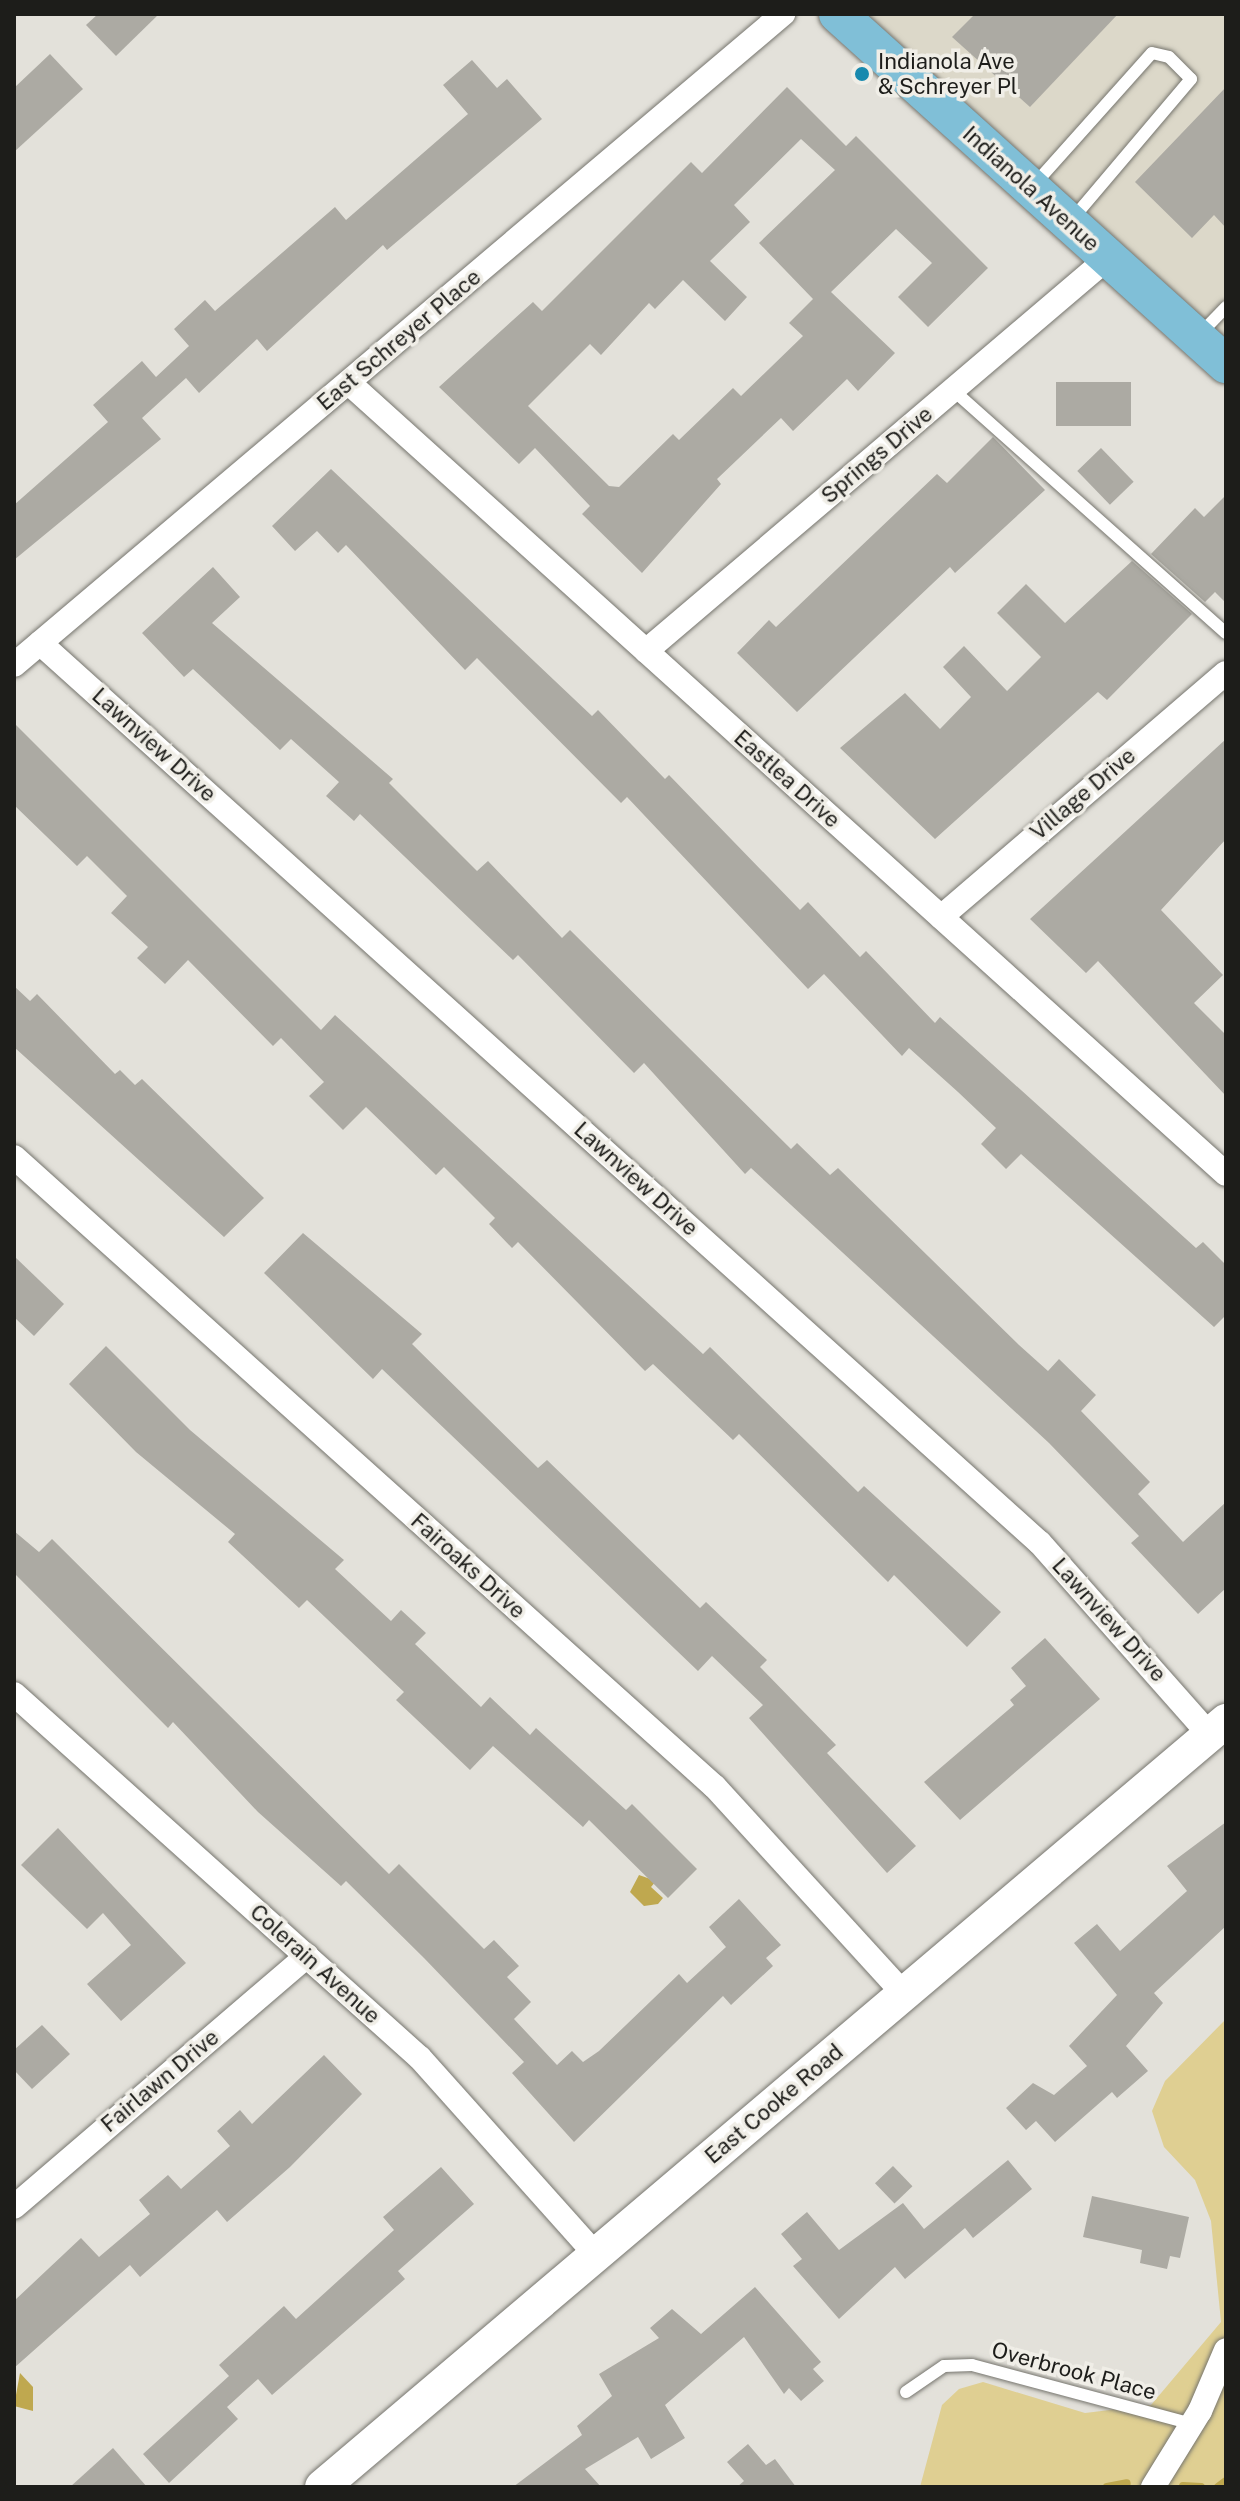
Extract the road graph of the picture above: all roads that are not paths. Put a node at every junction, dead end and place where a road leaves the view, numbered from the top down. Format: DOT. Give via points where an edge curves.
graph roads {
  1 [pos="783,14"];
  2 [pos="838,14"];
  3 [pos="1028,192"];
  4 [pos="1067,226"];
  5 [pos="1108,258"];
  6 [pos="1226,307"];
  7 [pos="1196,337"];
  8 [pos="1226,364"];
  9 [pos="349,383"];
  10 [pos="953,390"];
  11 [pos="1226,633"];
  12 [pos="40,643"];
  13 [pos="646,651"];
  14 [pos="14,665"];
  15 [pos="1226,673"];
  16 [pos="941,917"];
  17 [pos="14,1157"];
  18 [pos="1226,1174"];
  19 [pos="14,1694"];
  20 [pos="1218,1728"];
  21 [pos="307,1956"];
  22 [pos="904,1994"];
  23 [pos="14,2207"];
  24 [pos="596,2255"];
  25 [pos="1226,2350"];
  26 [pos="906,2392"];
  27 [pos="1192,2424"];
  28 [pos="322,2487"];
  29 [pos="1153,2487"];
  1 -- 9 [label="street, East Schreyer Place"];
  2 -- 3 [label="main road, Indianola Avenue"];
  3 -- 4 [label="main road, Indianola Avenue"];
  3 -- 4 [label="lane" via="1152,53 1169,57 1191,79"];
  4 -- 5 [label="main road, Indianola Avenue"];
  5 -- 7 [label="main road, Indianola Avenue"];
  5 -- 10 [label="street, Springs Drive"];
  6 -- 7 [label="lane"];
  7 -- 8 [label="main road, Indianola Avenue"];
  9 -- 12 [label="street, East Schreyer Place"];
  9 -- 13 [label="street, Eastlea Drive"];
  10 -- 11 [label="lane"];
  10 -- 13 [label="street, Springs Drive"];
  12 -- 14 [label="street, East Schreyer Place"];
  12 -- 20 [label="street, Lawnview Drive" via="1040,1543"];
  13 -- 16 [label="street, Eastlea Drive"];
  15 -- 16 [label="street, Village Drive"];
  16 -- 18 [label="street, Eastlea Drive"];
  17 -- 22 [label="street, Fairoaks Drive" via="715,1787"];
  19 -- 21 [label="street, Colerain Avenue"];
  20 -- 22 [label="main road, East Cooke Road"];
  21 -- 23 [label="street, Fairlawn Drive"];
  21 -- 24 [label="street, Colerain Avenue" via="420,2058"];
  22 -- 24 [label="main road, East Cooke Road"];
  24 -- 28 [label="main road, East Cooke Road"];
  25 -- 27 [label="street"];
  26 -- 27 [label="lane, Overbrook Place" via="944,2366 972,2365"];
  27 -- 29 [label="street"];
}
